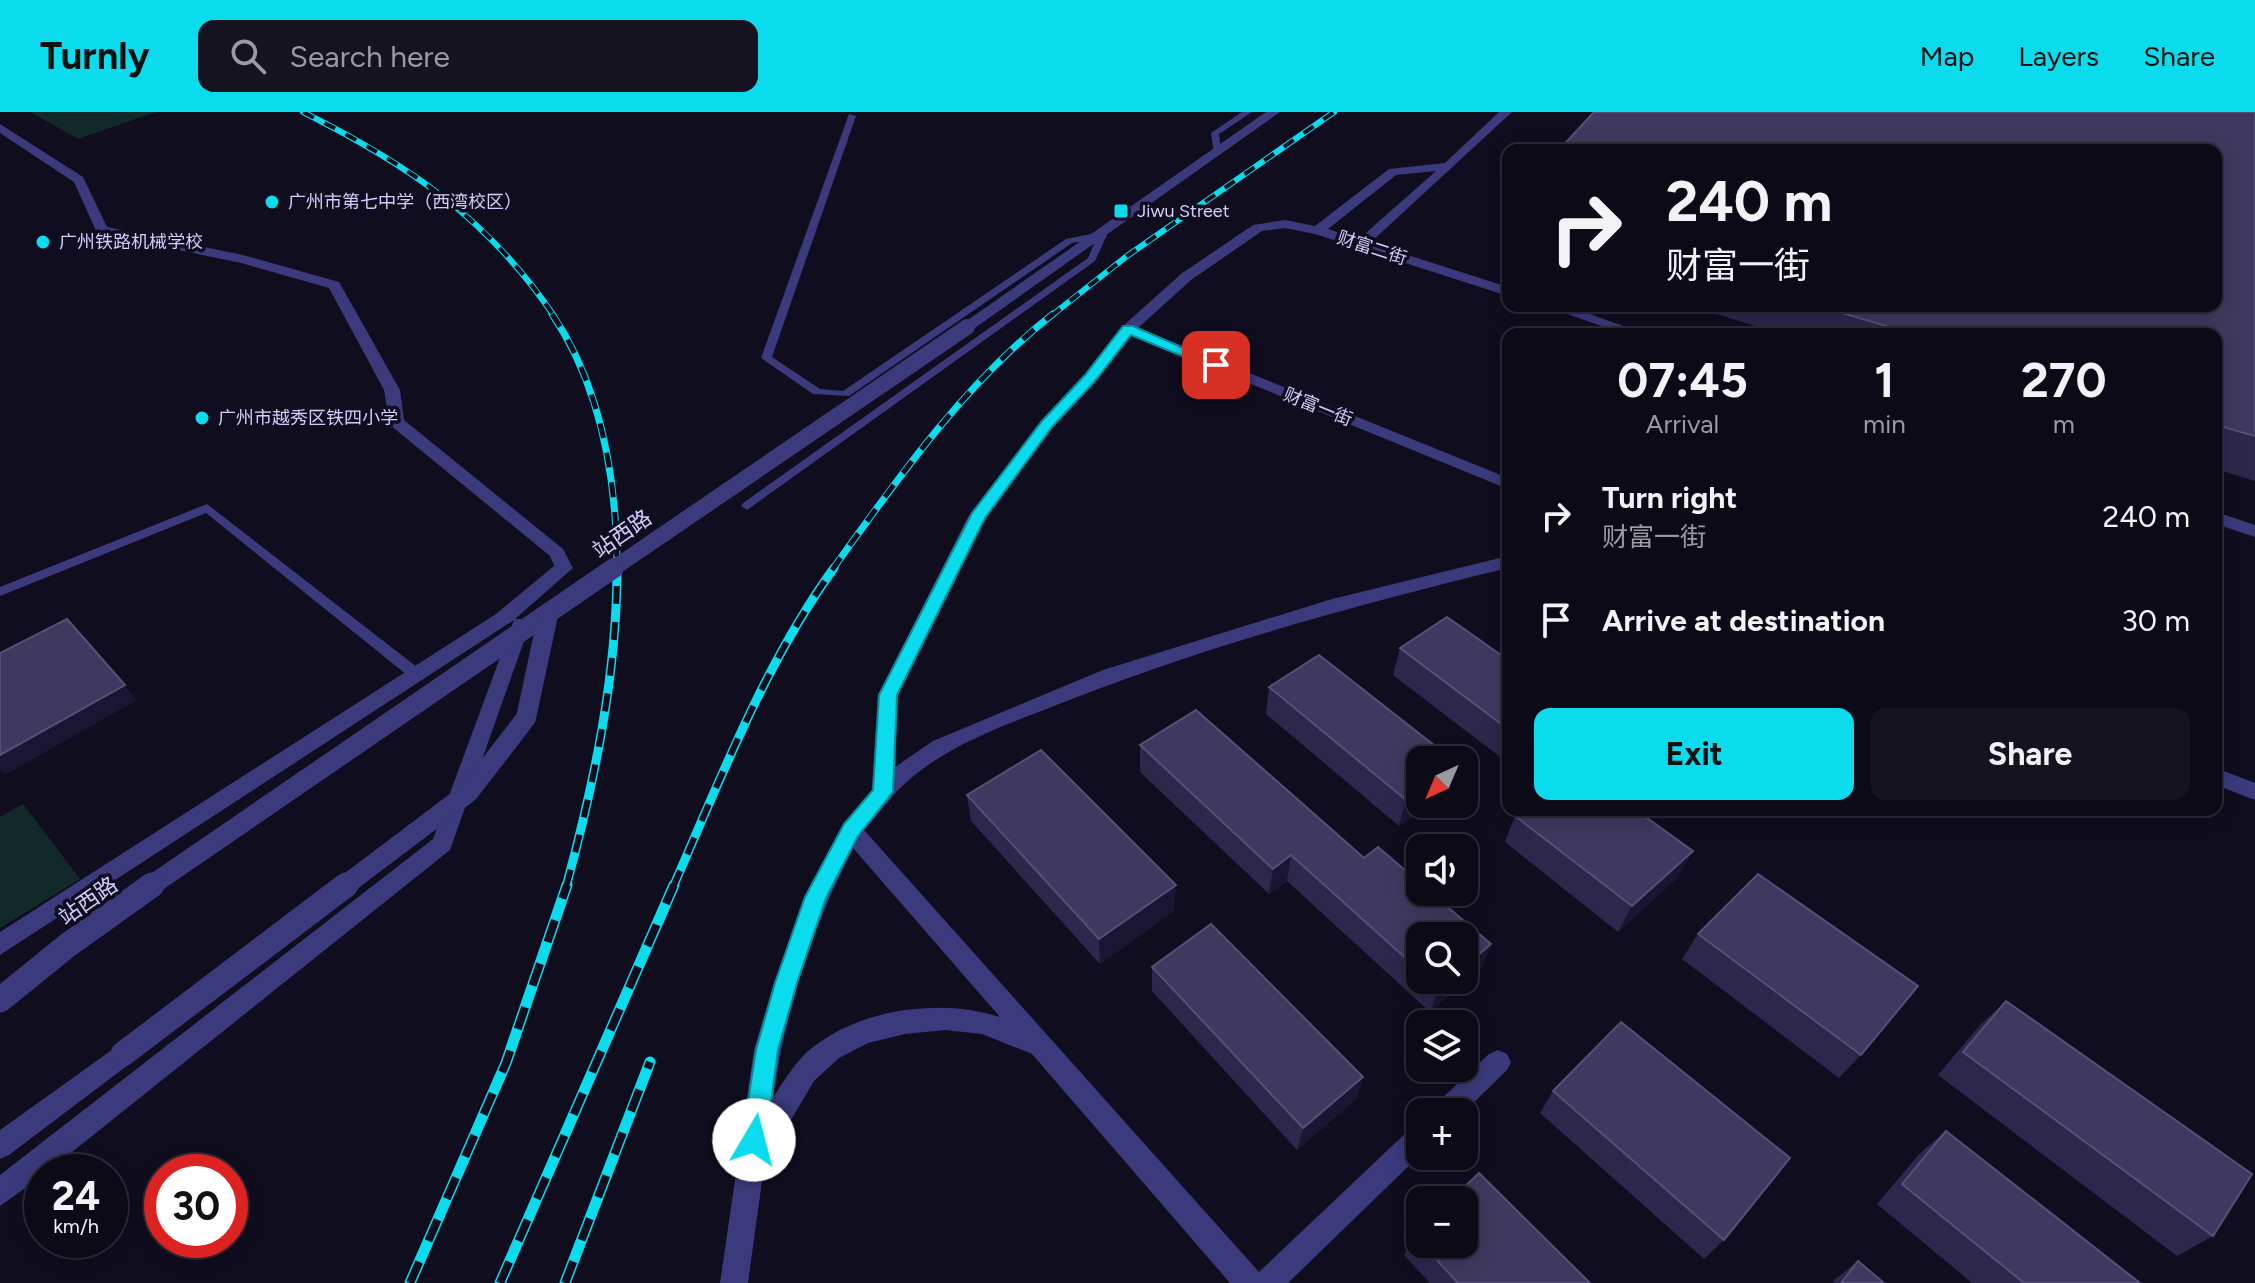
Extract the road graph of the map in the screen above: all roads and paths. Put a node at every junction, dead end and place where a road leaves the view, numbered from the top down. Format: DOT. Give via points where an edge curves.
graph roads {
  1 [pos="1248,112"];
  2 [pos="1274,112"];
  3 [pos="1506,112"];
  4 [pos="852,116"];
  5 [pos="0,128"];
  6 [pos="1217,152"];
  7 [pos="1449,166"];
  8 [pos="1318,230"];
  9 [pos="1102,235"];
  10 [pos="1361,244"];
  11 [pos="1502,290"];
  12 [pos="1571,312"];
  13 [pos="1620,328"];
  14 [pos="1128,329"];
  15 [pos="1502,482"];
  16 [pos="747,506"];
  17 [pos="2222,520"];
  18 [pos="2255,531"];
  19 [pos="1502,564"];
  20 [pos="0,592"];
  21 [pos="533,592"];
  22 [pos="548,615"];
  23 [pos="417,675"];
  24 [pos="2222,778"];
  25 [pos="883,792"];
  26 [pos="2255,792"];
  27 [pos="851,830"];
  28 [pos="0,945"];
  29 [pos="0,1000"];
  30 [pos="1044,1048"];
  31 [pos="1498,1062"];
  32 [pos="1461,1098"];
  33 [pos="0,1146"];
  34 [pos="1406,1150"];
  35 [pos="749,1171"];
  36 [pos="0,1192"];
  37 [pos="734,1283"];
  38 [pos="1249,1283"];
  39 [pos="1268,1283"];
  1 -- 6 [label="lane" via="1215,133"];
  2 -- 6 [label="street, 站西路"];
  3 -- 7 [label="street"];
  4 -- 9 [label="lane" via="766,358 817,392 845,394 1069,241"];
  5 -- 21 [label="street" via="79,180 102,230 243,259 334,285 392,390 396,422 557,553 564,568"];
  6 -- 9 [label="street, 站西路"];
  7 -- 8 [label="street, 财富二街" via="1393,172"];
  7 -- 10 [label="street"];
  8 -- 10 [label="street, 财富二街"];
  8 -- 14 [label="street" via="1285,224 1258,228 1186,277"];
  9 -- 16 [label="lane" via="1092,259"];
  9 -- 22 [label="street, 站西路, bridge"];
  10 -- 11 [label="street, 财富二街"];
  12 -- 13 [label="street"];
  14 -- 15 [label="street, 财富一街"];
  14 -- 25 [label="street" via="977,517 888,695"];
  17 -- 18 [label="street"];
  19 -- 25 [label="street" via="1273,622 1110,675 940,747"];
  20 -- 23 [label="lane" via="207,508"];
  21 -- 23 [label="street" via="503,619"];
  21 -- 36 [label="street" via="442,844"];
  22 -- 29 [label="street, 站西路, bridge" via="221,836"];
  22 -- 33 [label="street, bridge" via="526,718 469,792"];
  23 -- 28 [label="street"];
  24 -- 26 [label="street"];
  25 -- 27 [label="street"];
  27 -- 30 [label="street"];
  27 -- 35 [label="street" via="816,897 786,983 767,1050"];
  30 -- 35 [label="street" via="1006,1030 965,1020 882,1026 842,1042 815,1062 791,1091"];
  30 -- 38 [label="street"];
  31 -- 32 [label="street"];
  34 -- 39 [label="street"];
  35 -- 37 [label="street"];
}
